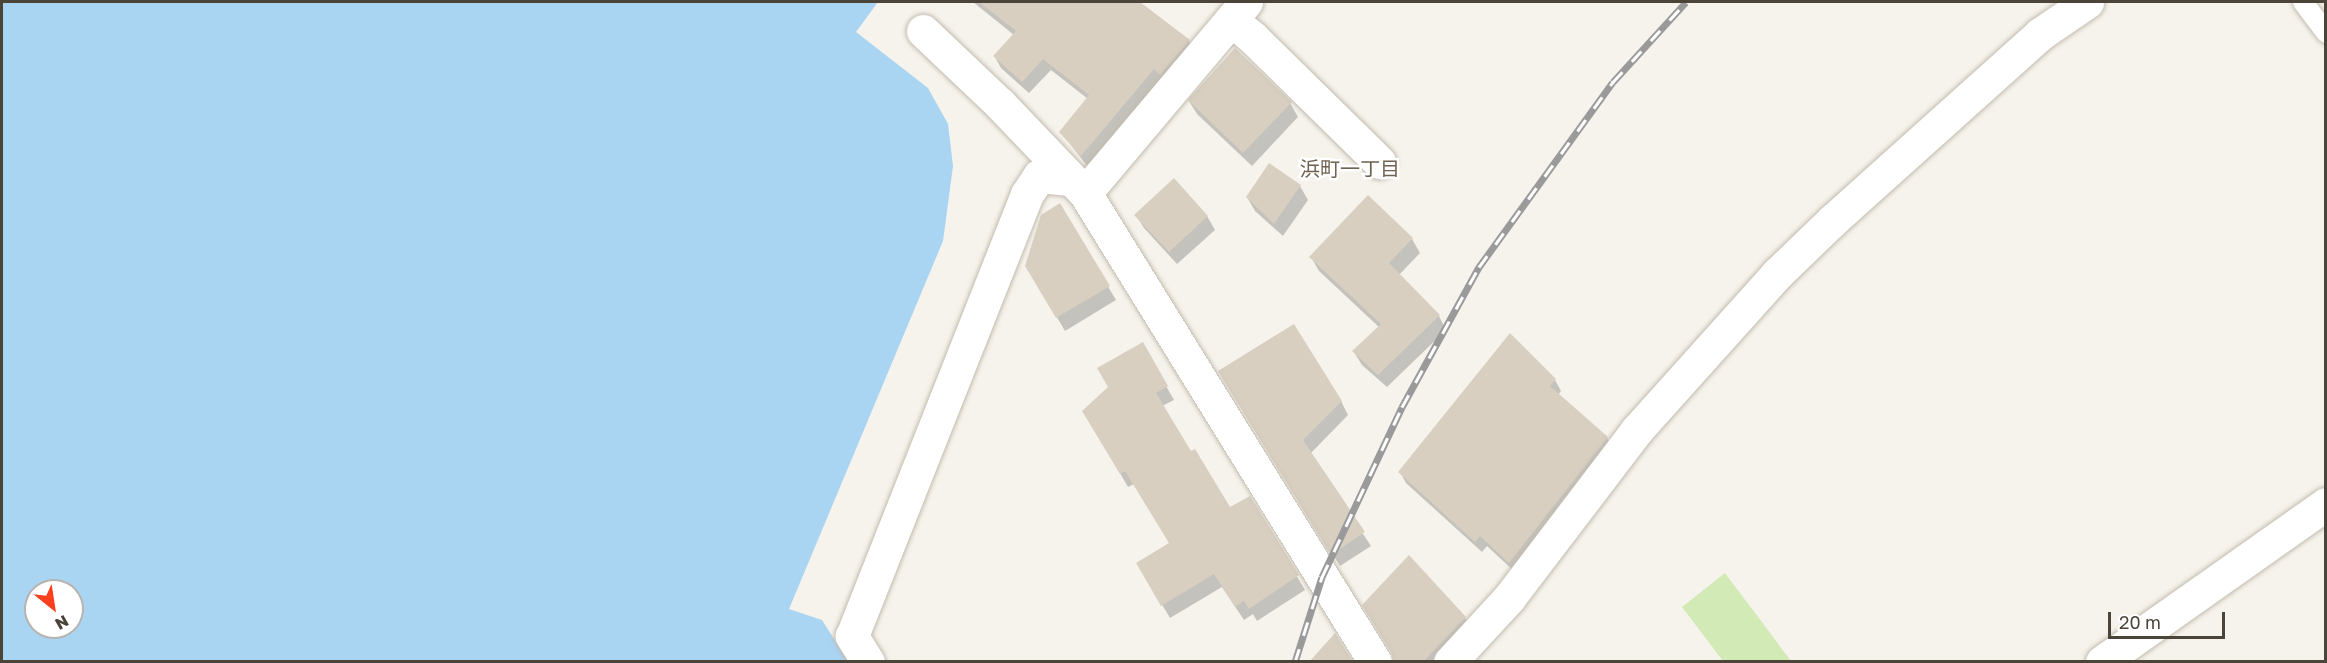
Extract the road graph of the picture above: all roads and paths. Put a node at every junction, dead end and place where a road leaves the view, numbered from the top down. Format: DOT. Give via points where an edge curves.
graph roads {
  1 [pos="2087,2"];
  2 [pos="2303,2"];
  3 [pos="1238,11"];
  4 [pos="923,31"];
  5 [pos="2325,33"];
  6 [pos="1379,162"];
  7 [pos="1078,186"];
  8 [pos="2325,504"];
  9 [pos="868,662"];
  10 [pos="1375,662"];
  11 [pos="1450,662"];
  12 [pos="2102,662"];
  1 -- 11 [label="street" via="2040,34 1777,274 1636,431 1509,598"];
  2 -- 5 [label="lane"];
  3 -- 6 [label="street" via="1252,38"];
  3 -- 7 [label="street"];
  4 -- 7 [label="street"];
  7 -- 9 [label="street" via="1039,176 1026,194 852,636"];
  7 -- 10 [label="street"];
  8 -- 12 [label="street"];
}
